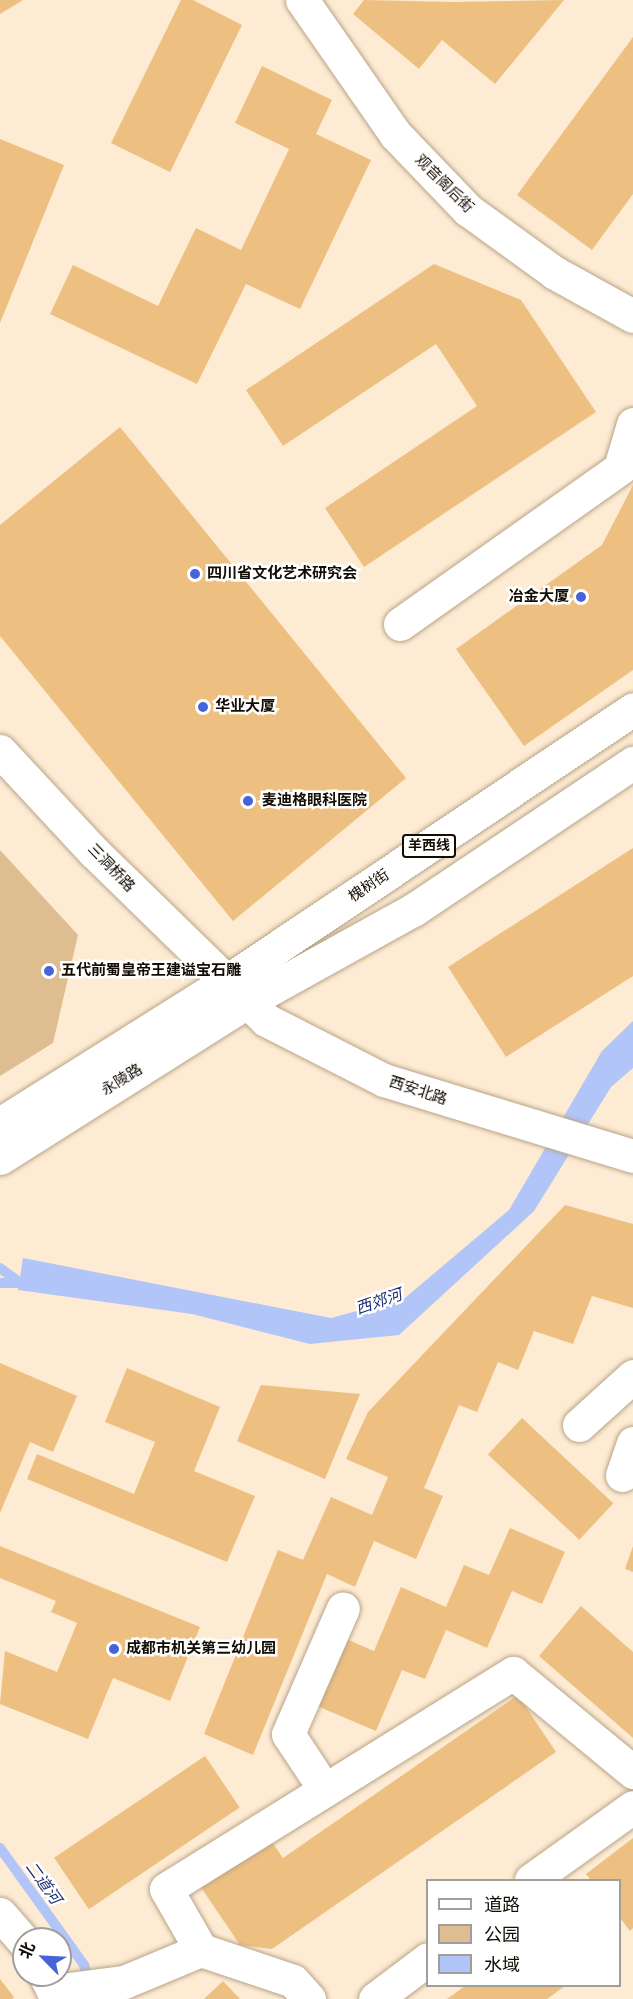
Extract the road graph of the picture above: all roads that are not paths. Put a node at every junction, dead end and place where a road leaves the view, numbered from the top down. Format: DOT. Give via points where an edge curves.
graph roads {
  1 [pos="302,0"];
  2 [pos="633,316"];
  3 [pos="633,424"];
  4 [pos="400,624"];
  5 [pos="633,709"];
  6 [pos="0,751"];
  7 [pos="633,763"];
  8 [pos="235,993"];
  9 [pos="0,1124"];
  10 [pos="633,1156"];
  11 [pos="0,1158"];
  12 [pos="633,1376"];
  13 [pos="579,1425"];
  14 [pos="633,1443"];
  15 [pos="622,1475"];
  16 [pos="343,1608"];
  17 [pos="633,1772"];
  18 [pos="325,1790"];
  19 [pos="633,1807"];
  20 [pos="534,1879"];
  21 [pos="0,1914"];
  22 [pos="12,1928"];
  23 [pos="201,1950"];
  24 [pos="426,1961"];
  25 [pos="72,1984"];
  26 [pos="125,1990"];
  27 [pos="309,1999"];
  28 [pos="375,1999"];
  1 -- 2 [label="main road, 观音阁后街" via="395,134 468,210 555,273"];
  3 -- 4 [label="main road" via="620,468"];
  5 -- 8 [label="main road, 槐树街 / 羊西线"];
  6 -- 8 [label="main road, 三洞桥路"];
  7 -- 8 [label="main road, 羊西线" via="413,910"];
  8 -- 9 [label="main road, 永陵路"];
  8 -- 10 [label="main road, 西安北路" via="325,1054 384,1080"];
  8 -- 11 [label="main road, 永陵路"];
  12 -- 13 [label="main road"];
  14 -- 15 [label="main road"];
  16 -- 18 [label="main road" via="288,1734"];
  17 -- 18 [label="main road" via="513,1673"];
  18 -- 23 [label="main road" via="166,1889"];
  19 -- 20 [label="main road"];
  21 -- 22 [label="main road"];
  23 -- 26 [label="main road"];
  23 -- 27 [label="main road" via="293,1981"];
  24 -- 28 [label="main road"];
  25 -- 26 [label="main road"];
}
